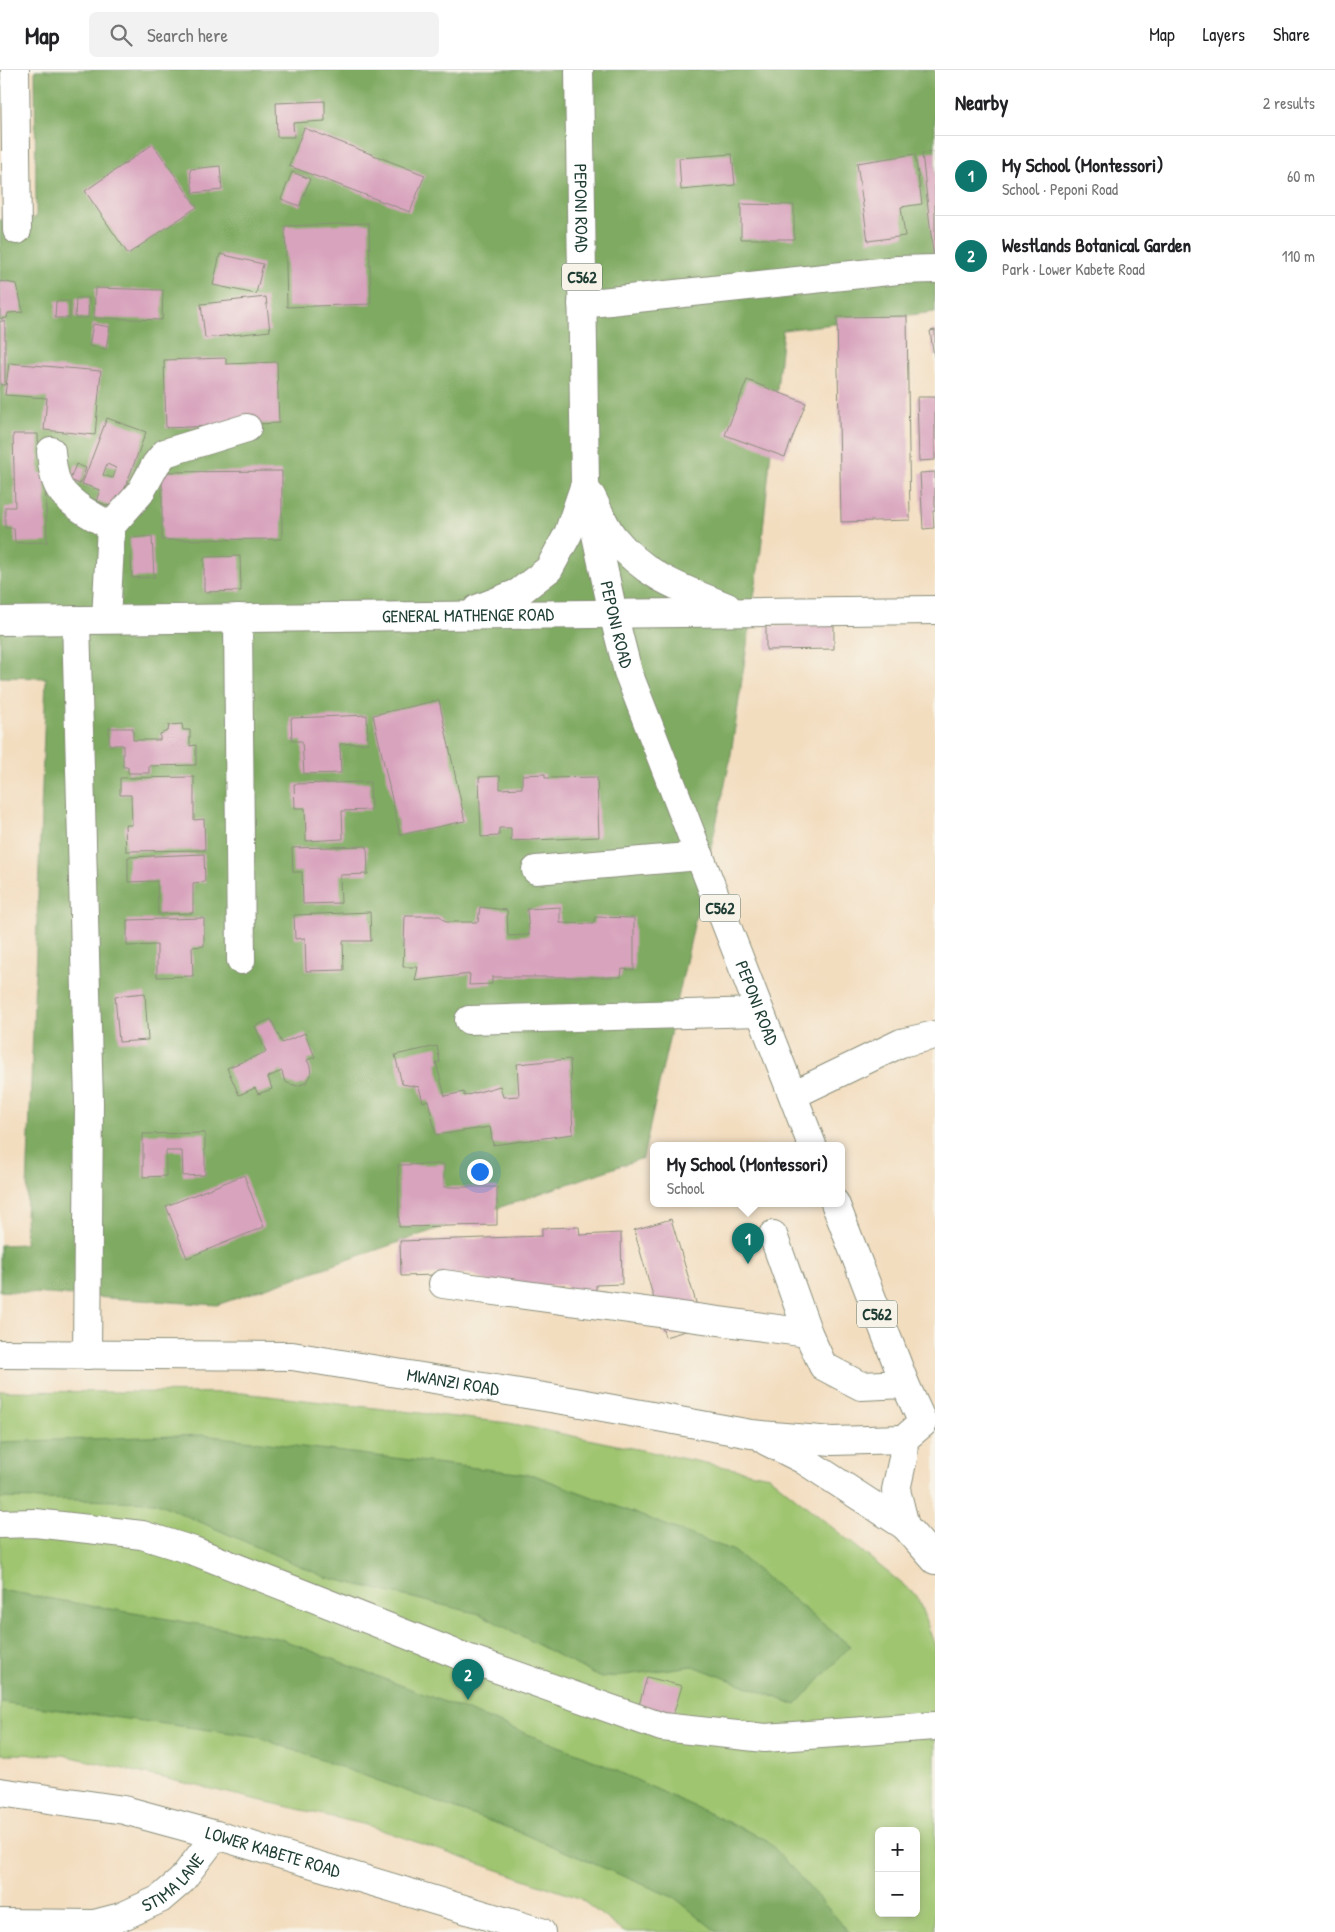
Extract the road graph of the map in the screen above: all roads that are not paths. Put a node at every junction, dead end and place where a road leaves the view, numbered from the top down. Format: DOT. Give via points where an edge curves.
graph roads {
  1 [pos="578,70"];
  2 [pos="10,87"];
  3 [pos="17,230"];
  4 [pos="935,269"];
  5 [pos="582,304"];
  6 [pos="246,428"];
  7 [pos="51,451"];
  8 [pos="585,484"];
  9 [pos="111,526"];
  10 [pos="935,610"];
  11 [pos="736,612"];
  12 [pos="604,613"];
  13 [pos="457,615"];
  14 [pos="238,618"];
  15 [pos="106,619"];
  16 [pos="0,620"];
  17 [pos="76,620"];
  18 [pos="700,856"];
  19 [pos="536,870"];
  20 [pos="241,960"];
  21 [pos="760,1012"];
  22 [pos="469,1020"];
  23 [pos="935,1035"];
  24 [pos="793,1094"];
  25 [pos="811,1142"];
  26 [pos="836,1207"];
  27 [pos="773,1235"];
  28 [pos="443,1284"];
  29 [pos="808,1333"];
  30 [pos="0,1354"];
  31 [pos="87,1355"];
  32 [pos="905,1384"];
  33 [pos="921,1431"];
  34 [pos="751,1434"];
  35 [pos="0,1524"];
  36 [pos="905,1526"];
  37 [pos="932,1561"];
  38 [pos="935,1726"];
  39 [pos="0,1792"];
  40 [pos="216,1835"];
  41 [pos="0,1923"];
  42 [pos="541,1932"];
  1 -- 5 [label="street, PEPONI ROAD / C562"];
  2 -- 3 [label="street"];
  4 -- 5 [label="street" via="898,270"];
  5 -- 8 [label="street, PEPONI ROAD / C562"];
  6 -- 9 [label="street" via="165,453 140,493"];
  7 -- 9 [label="street" via="52,469 60,489 86,513"];
  8 -- 11 [label="street" via="612,536 637,561 666,582"];
  8 -- 12 [label="street, PEPONI ROAD / C562"];
  8 -- 13 [label="street" via="568,534 549,569 518,593"];
  9 -- 15 [label="street"];
  10 -- 11 [label="street, GENERAL MATHENGE ROAD"];
  11 -- 12 [label="street, GENERAL MATHENGE ROAD"];
  12 -- 13 [label="street, GENERAL MATHENGE ROAD"];
  12 -- 18 [label="street, PEPONI ROAD / C562"];
  13 -- 14 [label="street, GENERAL MATHENGE ROAD"];
  14 -- 15 [label="street, GENERAL MATHENGE ROAD"];
  14 -- 20 [label="street"];
  15 -- 17 [label="street, GENERAL MATHENGE ROAD"];
  16 -- 17 [label="street, GENERAL MATHENGE ROAD"];
  17 -- 31 [label="street" via="88,1102"];
  18 -- 19 [label="street"];
  18 -- 21 [label="street, PEPONI ROAD / C562"];
  21 -- 22 [label="street"];
  21 -- 24 [label="street, PEPONI ROAD / C562"];
  23 -- 24 [label="street" via="901,1043"];
  24 -- 25 [label="street, PEPONI ROAD / C562"];
  26 -- 32 [label="street, C562"];
  27 -- 29 [label="street"];
  28 -- 29 [label="street"];
  29 -- 32 [label="street" via="823,1366 861,1386"];
  30 -- 31 [label="street, MWANZI ROAD"];
  31 -- 34 [label="street, MWANZI ROAD" via="292,1356"];
  32 -- 33 [label="street, C562"];
  33 -- 34 [label="street, MWANZI ROAD" via="832,1441"];
  33 -- 36 [label="street" via="903,1458 896,1490"];
  34 -- 36 [label="street" via="802,1459"];
  35 -- 38 [label="street" via="35,1523 142,1535 194,1551 464,1657 662,1727 765,1738"];
  36 -- 37 [label="street"];
  39 -- 40 [label="street, LOWER KABETE ROAD" via="124,1810"];
  40 -- 41 [label="street, STIMA LANE" via="181,1881 160,1899 121,1917 94,1924"];
  40 -- 42 [label="street, LOWER KABETE ROAD"];
}
